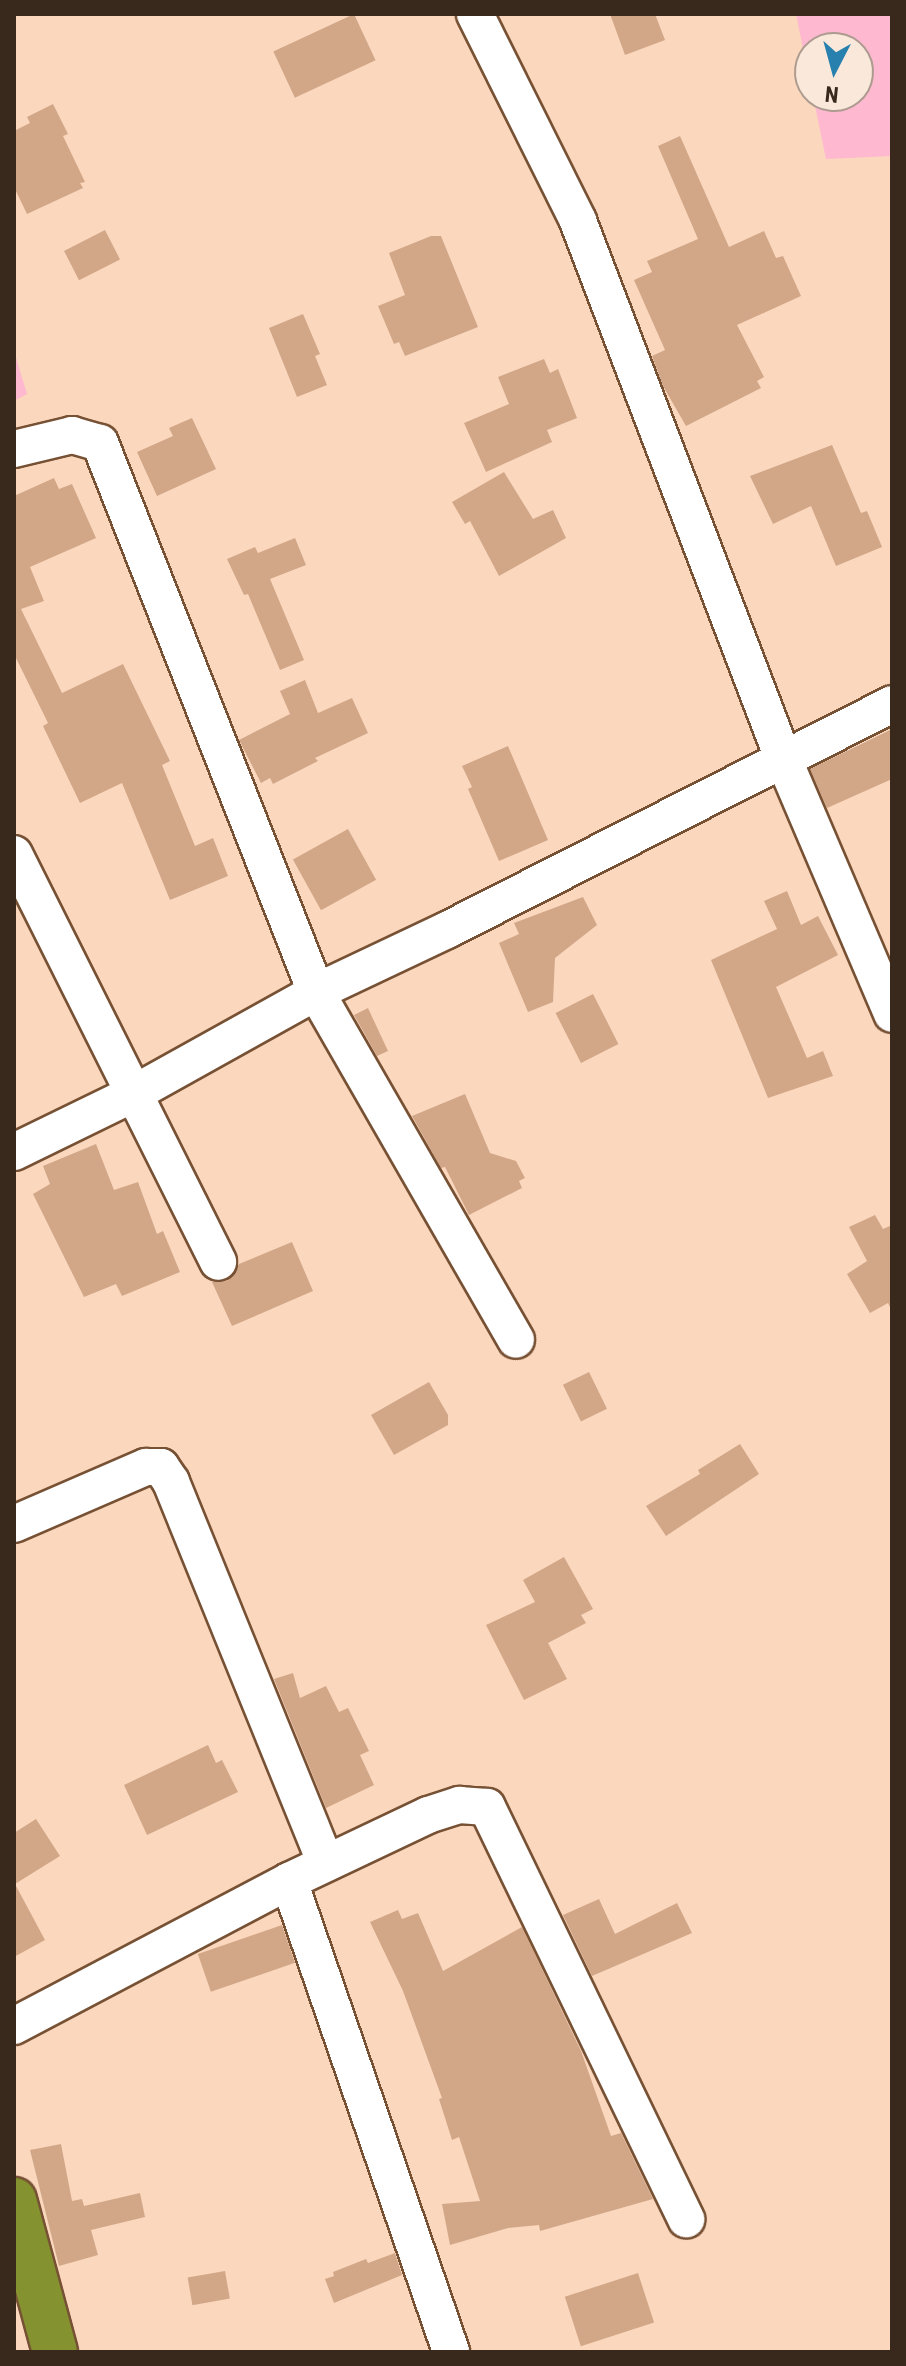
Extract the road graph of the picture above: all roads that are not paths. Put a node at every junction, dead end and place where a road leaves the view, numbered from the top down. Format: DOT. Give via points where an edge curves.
graph roads {
  1 [pos="475,14"];
  2 [pos="14,449"];
  3 [pos="892,704"];
  4 [pos="783,758"];
  5 [pos="14,854"];
  6 [pos="316,992"];
  7 [pos="892,1014"];
  8 [pos="133,1094"];
  9 [pos="14,1152"];
  10 [pos="218,1262"];
  11 [pos="516,1340"];
  12 [pos="14,1524"];
  13 [pos="326,1863"];
  14 [pos="289,1881"];
  15 [pos="14,2026"];
  16 [pos="14,2200"];
  17 [pos="686,2219"];
  18 [pos="55,2352"];
  19 [pos="451,2352"];
  1 -- 4 [label="street" via="578,221"];
  2 -- 6 [label="street" via="72,435 100,443"];
  3 -- 4 [label="street"];
  4 -- 6 [label="street"];
  4 -- 7 [label="street"];
  5 -- 8 [label="street"];
  6 -- 8 [label="street"];
  6 -- 11 [label="street"];
  8 -- 9 [label="street"];
  8 -- 10 [label="street"];
  12 -- 13 [label="street" via="146,1467 161,1467"];
  13 -- 14 [label="street"];
  13 -- 17 [label="street" via="428,1815 459,1805 487,1807"];
  14 -- 15 [label="street"];
  14 -- 19 [label="street"];
  16 -- 18 [label="highway"];
}
